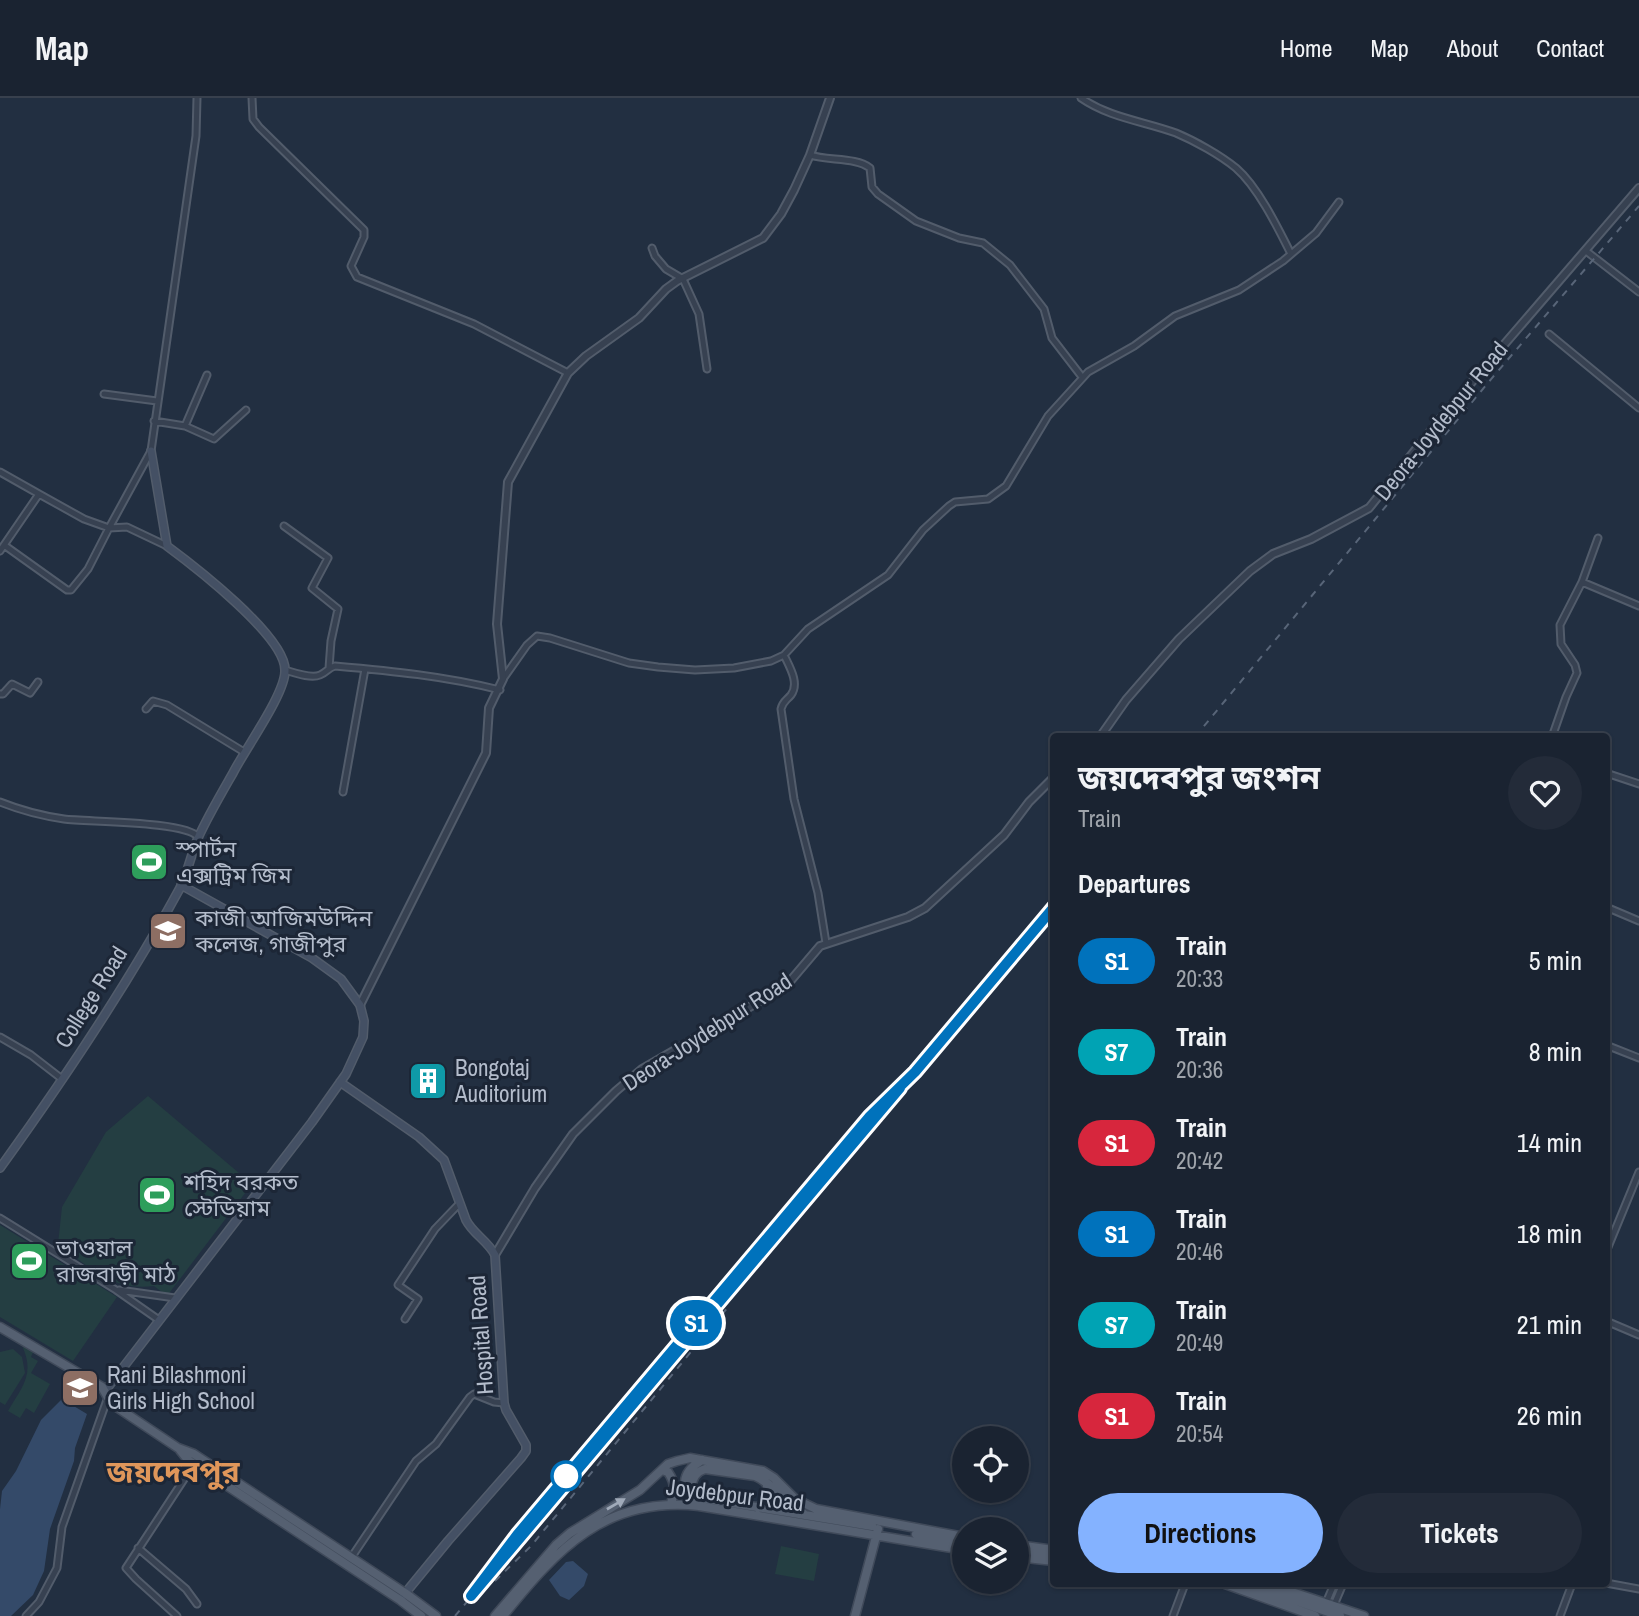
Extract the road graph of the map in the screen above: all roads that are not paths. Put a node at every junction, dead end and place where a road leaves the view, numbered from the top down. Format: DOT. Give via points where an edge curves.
graph roads {
  1 [pos="197,98"];
  2 [pos="252,98"];
  3 [pos="830,98"];
  4 [pos="1081,98"];
  5 [pos="810,155"];
  6 [pos="1639,188"];
  7 [pos="1339,202"];
  8 [pos="652,248"];
  9 [pos="1586,251"];
  10 [pos="1291,254"];
  11 [pos="683,279"];
  12 [pos="1639,292"];
  13 [pos="1549,334"];
  14 [pos="707,369"];
  15 [pos="568,373"];
  16 [pos="207,375"];
  17 [pos="1082,377"];
  18 [pos="104,394"];
  19 [pos="157,401"];
  20 [pos="1639,408"];
  21 [pos="246,410"];
  22 [pos="155,421"];
  23 [pos="186,426"];
  24 [pos="151,451"];
  25 [pos="0,472"];
  26 [pos="40,494"];
  27 [pos="284,526"];
  28 [pos="109,528"];
  29 [pos="1598,538"];
  30 [pos="167,546"];
  31 [pos="2,548"];
  32 [pos="1582,582"];
  33 [pos="1639,606"];
  34 [pos="784,654"];
  35 [pos="330,668"];
  36 [pos="365,669"];
  37 [pos="285,670"];
  38 [pos="503,679"];
  39 [pos="38,682"];
  40 [pos="499,690"];
  41 [pos="0,694"];
  42 [pos="146,709"];
  43 [pos="1103,733"];
  44 [pos="1553,733"];
  45 [pos="244,752"];
  46 [pos="1610,774"];
  47 [pos="1050,781"];
  48 [pos="1639,784"];
  49 [pos="343,792"];
  50 [pos="0,802"];
  51 [pos="198,837"];
  52 [pos="181,885"];
  53 [pos="1610,909"];
  54 [pos="1639,921"];
  55 [pos="826,943"];
  56 [pos="360,1005"];
  57 [pos="0,1037"];
  58 [pos="1610,1047"];
  59 [pos="1639,1058"];
  60 [pos="62,1079"];
  61 [pos="340,1082"];
  62 [pos="0,1168"];
  63 [pos="1639,1172"];
  64 [pos="458,1205"];
  65 [pos="0,1218"];
  66 [pos="1610,1242"];
  67 [pos="495,1255"];
  68 [pos="116,1290"];
  69 [pos="175,1298"];
  70 [pos="405,1319"];
  71 [pos="159,1320"];
  72 [pos="1610,1323"];
  73 [pos="0,1327"];
  74 [pos="1639,1335"];
  75 [pos="106,1394"];
  76 [pos="504,1403"];
  77 [pos="178,1448"];
  78 [pos="702,1460"];
  79 [pos="194,1464"];
  80 [pos="662,1470"];
  81 [pos="767,1484"];
  82 [pos="671,1503"];
  83 [pos="699,1506"];
  84 [pos="758,1508"];
  85 [pos="804,1514"];
  86 [pos="878,1528"];
  87 [pos="952,1536"];
  88 [pos="952,1541"];
  89 [pos="952,1546"];
  90 [pos="1029,1547"];
  91 [pos="138,1548"];
  92 [pos="1050,1549"];
  93 [pos="1029,1552"];
  94 [pos="1050,1555"];
  95 [pos="351,1558"];
  96 [pos="1029,1558"];
  97 [pos="1050,1561"];
  98 [pos="1610,1584"];
  99 [pos="1184,1587"];
  100 [pos="1233,1587"];
  101 [pos="1257,1587"];
  102 [pos="1278,1587"];
  103 [pos="1333,1587"];
  104 [pos="1341,1587"];
  105 [pos="1571,1587"];
  106 [pos="1639,1589"];
  107 [pos="403,1596"];
  108 [pos="197,1604"];
  109 [pos="1330,1604"];
  110 [pos="506,1615"];
  111 [pos="26,1616"];
  112 [pos="177,1616"];
  113 [pos="421,1616"];
  114 [pos="436,1616"];
  115 [pos="495,1616"];
  116 [pos="855,1616"];
  117 [pos="1173,1616"];
  118 [pos="1315,1616"];
  119 [pos="1340,1616"];
  120 [pos="1364,1616"];
  121 [pos="1560,1616"];
  1 -- 19 [label="street" via="196,136"];
  2 -- 15 [label="street" via="253,119 259,127 364,230 351,266 357,277 474,324"];
  3 -- 5 [label="street"];
  4 -- 10 [label="street" via="1123,119 1177,134 1237,169 1269,211"];
  5 -- 11 [label="street" via="781,214 763,238"];
  5 -- 17 [label="street" via="862,161 870,168 872,187 878,194 916,221 983,243 1010,265 1044,309 1052,338"];
  6 -- 9 [label="street, Deora-Joydebpur Road"];
  7 -- 10 [label="street" via="1316,233"];
  8 -- 11 [label="street" via="666,269"];
  9 -- 12 [label="street"];
  9 -- 43 [label="street, Deora-Joydebpur Road" via="1440,419 1370,508 1273,554 1250,571 1179,639"];
  10 -- 17 [label="street" via="1238,290 1175,316"];
  11 -- 14 [label="street" via="699,314"];
  11 -- 15 [label="street"];
  13 -- 20 [label="street"];
  15 -- 38 [label="street" via="508,482 497,624"];
  16 -- 23 [label="street"];
  17 -- 34 [label="street" via="1048,416 1006,486 988,499 949,506 923,530 888,575 808,629"];
  18 -- 19 [label="street"];
  19 -- 22 [label="street"];
  21 -- 23 [label="street" via="214,439"];
  22 -- 23 [label="street"];
  22 -- 24 [label="street"];
  24 -- 28 [label="street"];
  24 -- 30 [label="main road"];
  25 -- 26 [label="street"];
  26 -- 28 [label="street"];
  26 -- 31 [label="street"];
  27 -- 35 [label="street" via="328,558 312,588 338,609"];
  28 -- 30 [label="street" via="127,527"];
  28 -- 31 [label="street" via="88,569 71,590"];
  29 -- 32 [label="street"];
  30 -- 37 [label="main road" via="209,577 274,642"];
  32 -- 33 [label="street"];
  32 -- 44 [label="street" via="1560,625 1561,644 1577,673"];
  34 -- 38 [label="street" via="734,668 695,670 628,663 537,636"];
  34 -- 55 [label="street" via="794,686 781,709 794,799"];
  35 -- 36 [label="street"];
  35 -- 37 [label="street" via="313,677"];
  36 -- 40 [label="street" via="458,679"];
  36 -- 49 [label="street"];
  37 -- 45 [label="main road, College Road" via="282,688"];
  38 -- 40 [label="street"];
  39 -- 41 [label="street" via="30,693 12,684"];
  40 -- 56 [label="street" via="489,708 486,753"];
  42 -- 45 [label="street" via="153,701 167,705"];
  45 -- 51 [label="main road, College Road"];
  46 -- 48 [label="street"];
  47 -- 55 [label="street" via="1004,835 925,908"];
  50 -- 51 [label="street" via="64,819 174,827 193,831"];
  51 -- 52 [label="main road, College Road"];
  52 -- 56 [label="main road" via="312,958 341,979"];
  52 -- 60 [label="main road, College Road" via="107,1013"];
  53 -- 54 [label="street"];
  55 -- 67 [label="street, Deora-Joydebpur Road" via="786,986 642,1069 599,1106 556,1157"];
  56 -- 61 [label="main road" via="363,1037"];
  57 -- 60 [label="street"];
  58 -- 59 [label="street"];
  60 -- 62 [label="main road, College Road"];
  61 -- 64 [label="main road, Hospital Road" via="444,1160"];
  61 -- 69 [label="main road"];
  63 -- 66 [label="street"];
  64 -- 67 [label="main road, Hospital Road" via="471,1230"];
  64 -- 70 [label="street" via="435,1229 398,1285 419,1301"];
  65 -- 68 [label="street"];
  67 -- 76 [label="main road, Hospital Road"];
  68 -- 69 [label="street"];
  68 -- 71 [label="street"];
  69 -- 71 [label="main road"];
  71 -- 75 [label="main road"];
  72 -- 74 [label="street"];
  73 -- 75 [label="main road"];
  75 -- 77 [label="main road" via="118,1408"];
  75 -- 111 [label="street" via="62,1527 57,1568"];
  76 -- 95 [label="street" via="470,1396 436,1444 416,1461"];
  76 -- 107 [label="main road, Hospital Road" via="526,1451"];
  77 -- 79 [label="main road"];
  77 -- 95 [label="main road" via="194,1454"];
  78 -- 80 [label="main road, Joydebpur Road" via="677,1461"];
  78 -- 83 [label="main road" via="689,1469 685,1483 688,1495"];
  78 -- 86 [label="main road, Joydebpur Road" via="763,1471 805,1505"];
  79 -- 91 [label="street"];
  79 -- 107 [label="main road"];
  80 -- 82 [label="main road" via="668,1472 674,1486"];
  115 -- 80 [label="main road, Joydebpur Road, one-way" via="556,1545 640,1490"];
  81 -- 84 [label="main road" via="767,1499"];
  81 -- 84 [label="main road" via="755,1476 705,1469 692,1482 692,1490 701,1498"];
  81 -- 85 [label="main road"];
  82 -- 83 [label="main road, Joydebpur Road"];
  82 -- 110 [label="main road, Joydebpur Road" via="646,1506 584,1533 559,1551"];
  83 -- 86 [label="main road, Joydebpur Road"];
  84 -- 85 [label="main road"];
  85 -- 86 [label="main road"];
  86 -- 87 [label="main road"];
  86 -- 88 [label="main road"];
  86 -- 89 [label="main road"];
  86 -- 116 [label="main road"];
  90 -- 92 [label="main road"];
  91 -- 108 [label="street"];
  91 -- 112 [label="street" via="126,1567"];
  93 -- 94 [label="main road"];
  95 -- 107 [label="main road"];
  96 -- 97 [label="main road"];
  98 -- 106 [label="street"];
  99 -- 117 [label="street"];
  100 -- 118 [label="main road"];
  101 -- 119 [label="main road"];
  102 -- 109 [label="main road"];
  103 -- 109 [label="street"];
  104 -- 109 [label="street"];
  105 -- 121 [label="street"];
  107 -- 113 [label="main road"];
  107 -- 114 [label="main road"];
  109 -- 120 [label="main road"];
}
